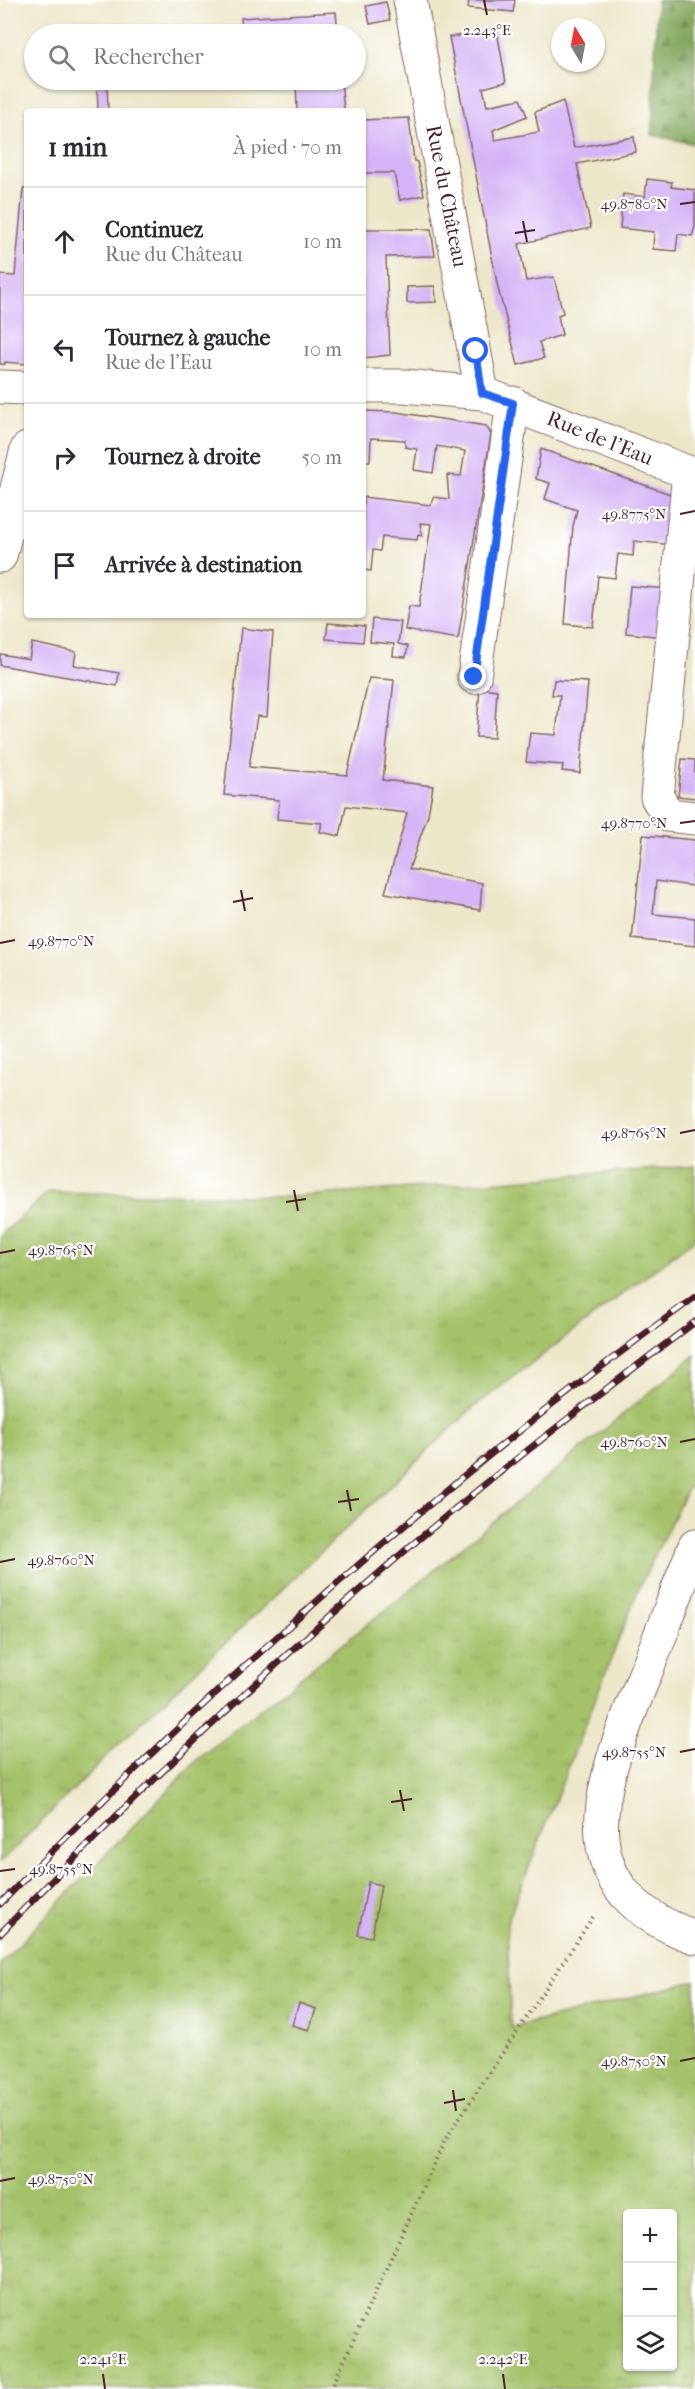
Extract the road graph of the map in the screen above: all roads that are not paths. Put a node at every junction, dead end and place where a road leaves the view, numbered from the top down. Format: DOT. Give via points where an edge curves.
graph roads {
  1 [pos="410,0"];
  2 [pos="366,386"];
  3 [pos="0,387"];
  4 [pos="24,388"];
  5 [pos="482,393"];
  6 [pos="513,403"];
  7 [pos="24,461"];
  8 [pos="692,474"];
  9 [pos="0,556"];
  10 [pos="474,677"];
  11 [pos="695,818"];
  12 [pos="695,1546"];
  13 [pos="695,1937"];
  1 -- 5 [label="street, Rue du Château"];
  2 -- 5 [label="street, Rue de l'Eau"];
  3 -- 4 [label="street"];
  5 -- 6 [label="street, Rue de l'Eau"];
  6 -- 8 [label="street, Rue de l'Eau"];
  6 -- 10 [label="street"];
  7 -- 9 [label="street"];
  8 -- 11 [label="street" via="657,797 668,815"];
  12 -- 13 [label="street" via="627,1720 601,1808 601,1834 615,1882 648,1916"];
}
